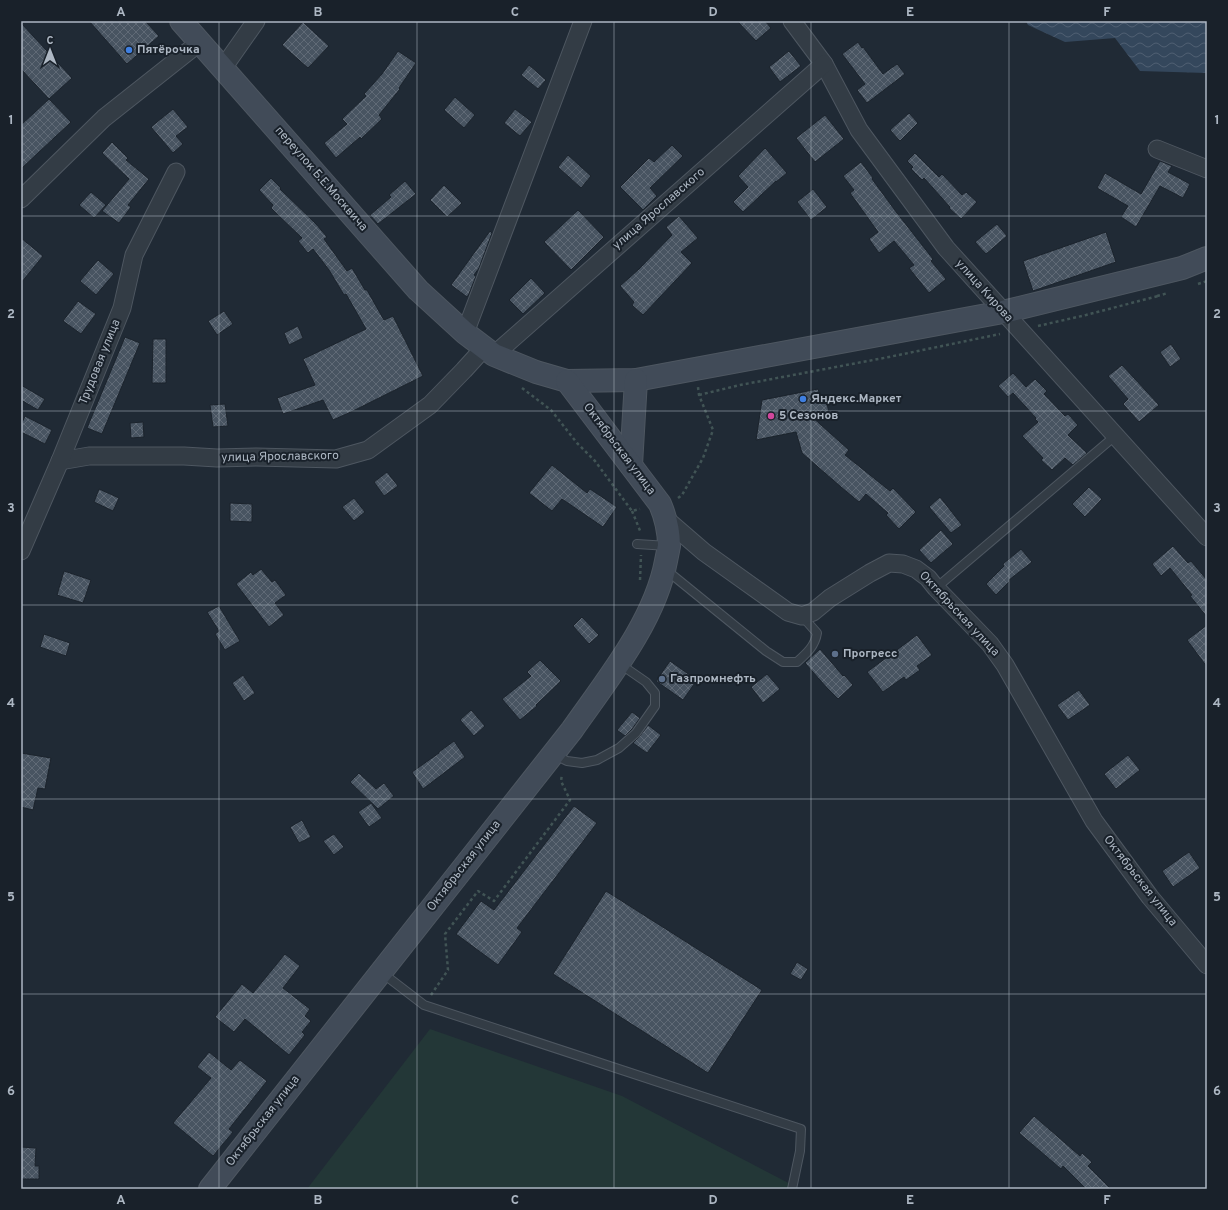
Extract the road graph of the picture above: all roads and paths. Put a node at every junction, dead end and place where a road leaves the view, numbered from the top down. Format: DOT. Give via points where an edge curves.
graph roads {
  1 [pos="181,21"];
  2 [pos="256,21"];
  3 [pos="582,21"];
  4 [pos="792,21"];
  5 [pos="200,42"];
  6 [pos="824,64"];
  7 [pos="223,68"];
  8 [pos="1157,149"];
  9 [pos="1207,169"];
  10 [pos="176,172"];
  11 [pos="21,199"];
  12 [pos="1207,258"];
  13 [pos="1158,296"];
  14 [pos="1003,312"];
  15 [pos="1020,330"];
  16 [pos="465,333"];
  17 [pos="489,351"];
  18 [pos="636,380"];
  19 [pos="567,381"];
  20 [pos="520,387"];
  21 [pos="699,394"];
  22 [pos="1115,436"];
  23 [pos="60,461"];
  24 [pos="631,465"];
  25 [pos="664,512"];
  26 [pos="1207,537"];
  27 [pos="637,544"];
  28 [pos="669,546"];
  29 [pos="21,551"];
  30 [pos="664,569"];
  31 [pos="936,588"];
  32 [pos="802,616"];
  33 [pos="619,663"];
  34 [pos="553,754"];
  35 [pos="1204,953"];
  36 [pos="380,972"];
  37 [pos="210,1189"];
  38 [pos="792,1189"];
  1 -- 5 [label="street, переулок Б.Е.Москвича"];
  2 -- 7 [label="street"];
  3 -- 16 [label="street"];
  4 -- 6 [label="street, улица Кирова"];
  5 -- 7 [label="street, переулок Б.Е.Москвича"];
  5 -- 11 [label="street" via="104,118"];
  6 -- 14 [label="street, улица Кирова" via="860,130 946,248"];
  6 -- 17 [label="street, улица Ярославского"];
  7 -- 16 [label="street, переулок Б.Е.Москвича" via="418,290"];
  8 -- 9 [label="street"];
  10 -- 23 [label="street, Трудовая улица" via="134,255 122,308"];
  12 -- 14 [label="street, переулок Б.Е.Москвича" via="1182,268"];
  13 -- 15 [label="path"];
  14 -- 15 [label="street, улица Кирова"];
  14 -- 18 [label="street, переулок Б.Е.Москвича"];
  15 -- 21 [label="path"];
  15 -- 22 [label="street, улица Кирова"];
  16 -- 17 [label="street, переулок Б.Е.Москвича"];
  17 -- 19 [label="street, переулок Б.Е.Москвича" via="536,372"];
  17 -- 23 [label="street, улица Ярославского" via="464,370 430,405 368,450 336,459 89,456"];
  18 -- 19 [label="street, переулок Б.Е.Москвича"];
  18 -- 24 [label="street"];
  19 -- 24 [label="street, Октябрьская улица"];
  20 -- 25 [label="path" via="551,410 595,461 632,511"];
  22 -- 26 [label="street, улица Кирова"];
  22 -- 31 [label="lane"];
  23 -- 29 [label="street, Трудовая улица"];
  24 -- 25 [label="street, Октябрьская улица"];
  25 -- 28 [label="street, Октябрьская улица"];
  25 -- 32 [label="street, Октябрьская улица" via="704,552 788,612"];
  27 -- 28 [label="lane"];
  28 -- 30 [label="street, Октябрьская улица"];
  30 -- 32 [label="lane" via="783,662 798,662 816,641 817,633"];
  30 -- 33 [label="street, Октябрьская улица" via="648,614"];
  31 -- 32 [label="street, Октябрьская улица" via="916,569 903,564 889,563 830,598 813,612"];
  31 -- 35 [label="street, Октябрьская улица" via="990,644 1005,665 1094,821 1150,897"];
  33 -- 34 [label="street, Октябрьская улица"];
  33 -- 34 [label="lane" via="646,682 655,694 655,706 636,733 619,748 597,760 582,763 567,761"];
  34 -- 36 [label="street, Октябрьская улица"];
  36 -- 37 [label="street, Октябрьская улица"];
  36 -- 38 [label="lane" via="424,1005 801,1129 800,1150"];
}
